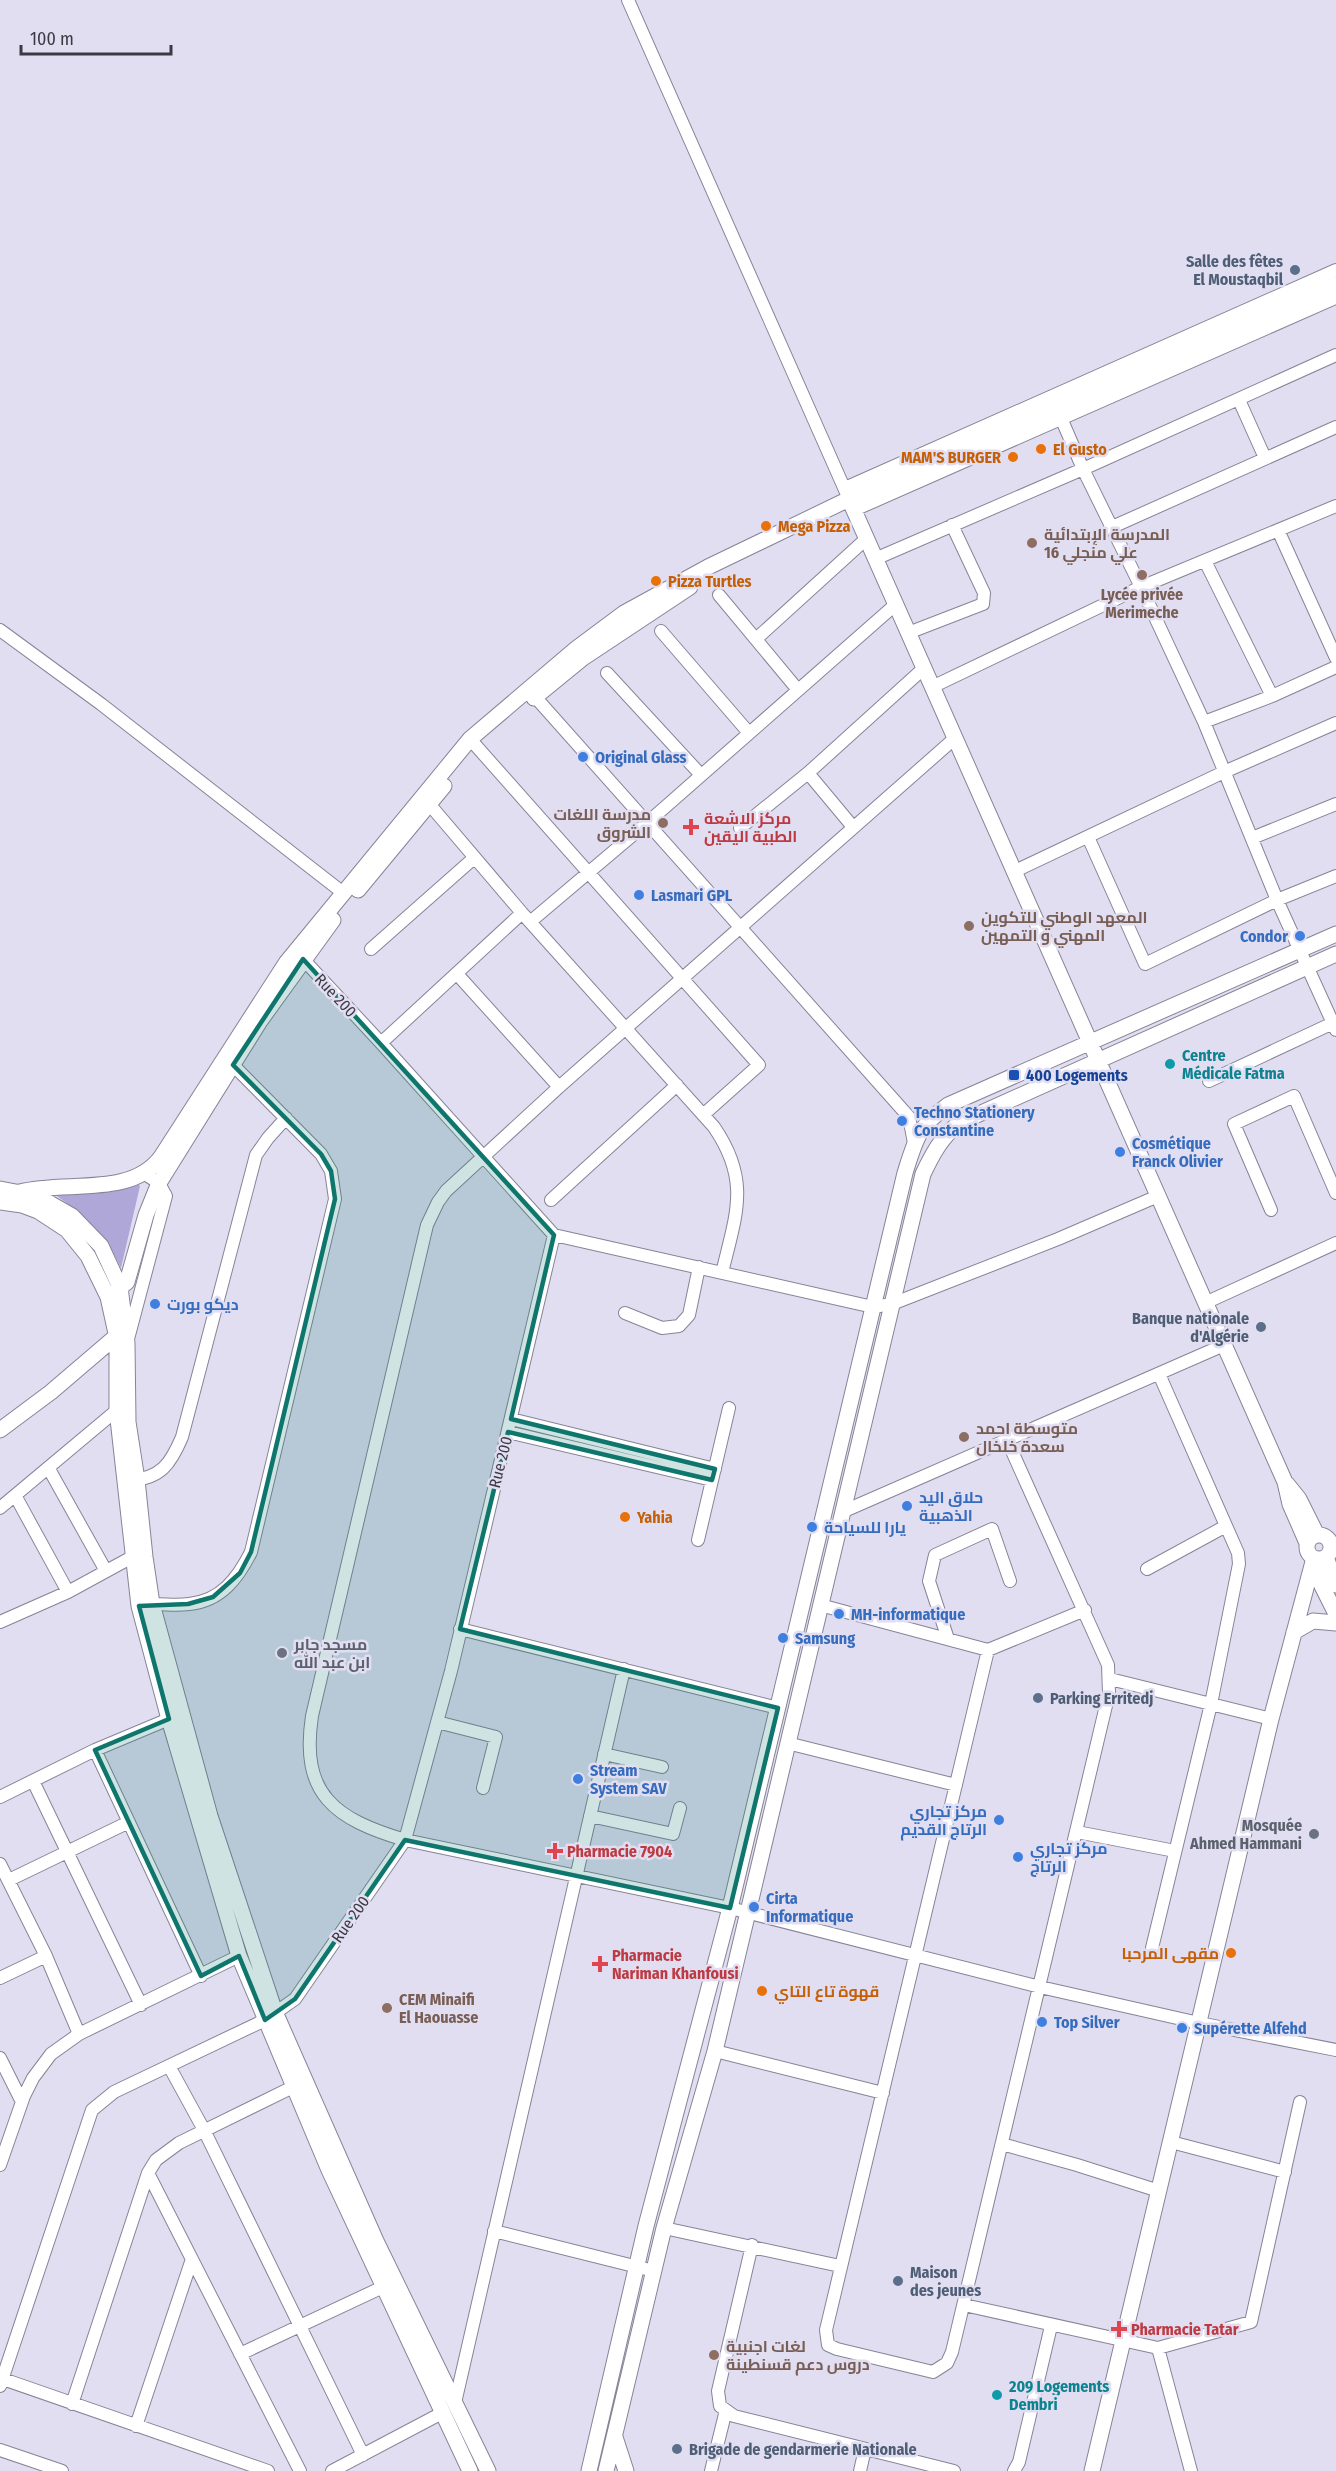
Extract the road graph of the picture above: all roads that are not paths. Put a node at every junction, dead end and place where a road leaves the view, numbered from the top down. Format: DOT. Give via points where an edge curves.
graph roads {
  1 [pos="628,0"];
  2 [pos="1336,270"];
  3 [pos="1336,284"];
  4 [pos="1336,297"];
  5 [pos="1336,355"];
  6 [pos="1239,400"];
  7 [pos="1056,407"];
  8 [pos="1336,427"];
  9 [pos="1266,458"];
  10 [pos="1083,469"];
  11 [pos="849,499"];
  12 [pos="1336,506"];
  13 [pos="952,525"];
  14 [pos="1110,528"];
  15 [pos="1278,530"];
  16 [pos="866,539"];
  17 [pos="874,559"];
  18 [pos="1205,561"];
  19 [pos="1141,586"];
  20 [pos="719,595"];
  21 [pos="895,605"];
  22 [pos="0,630"];
  23 [pos="661,631"];
  24 [pos="908,633"];
  25 [pos="756,639"];
  26 [pos="1336,658"];
  27 [pos="1336,667"];
  28 [pos="923,669"];
  29 [pos="607,673"];
  30 [pos="932,687"];
  31 [pos="798,690"];
  32 [pos="532,693"];
  33 [pos="1272,696"];
  34 [pos="1204,722"];
  35 [pos="1336,723"];
  36 [pos="749,733"];
  37 [pos="954,739"];
  38 [pos="474,742"];
  39 [pos="808,772"];
  40 [pos="1224,772"];
  41 [pos="701,775"];
  42 [pos="1336,804"];
  43 [pos="429,805"];
  44 [pos="647,823"];
  45 [pos="853,827"];
  46 [pos="740,828"];
  47 [pos="1088,837"];
  48 [pos="1252,838"];
  49 [pos="474,858"];
  50 [pos="588,871"];
  51 [pos="1013,872"];
  52 [pos="1336,876"];
  53 [pos="342,892"];
  54 [pos="1277,900"];
  55 [pos="526,918"];
  56 [pos="740,927"];
  57 [pos="1336,934"];
  58 [pos="371,950"];
  59 [pos="1300,950"];
  60 [pos="1336,954"];
  61 [pos="303,959"];
  62 [pos="1307,967"];
  63 [pos="457,974"];
  64 [pos="683,978"];
  65 [pos="1334,1026"];
  66 [pos="627,1029"];
  67 [pos="1089,1042"];
  68 [pos="381,1043"];
  69 [pos="1098,1060"];
  70 [pos="233,1065"];
  71 [pos="1209,1081"];
  72 [pos="677,1085"];
  73 [pos="559,1087"];
  74 [pos="703,1115"];
  75 [pos="934,1115"];
  76 [pos="909,1117"];
  77 [pos="286,1118"];
  78 [pos="914,1143"];
  79 [pos="484,1156"];
  80 [pos="145,1174"];
  81 [pos="159,1183"];
  82 [pos="0,1189"];
  83 [pos="20,1192"];
  84 [pos="1336,1193"];
  85 [pos="1158,1196"];
  86 [pos="551,1200"];
  87 [pos="0,1202"];
  88 [pos="1271,1210"];
  89 [pos="554,1235"];
  90 [pos="1336,1243"];
  91 [pos="699,1267"];
  92 [pos="722,1272"];
  93 [pos="114,1292"];
  94 [pos="1204,1303"];
  95 [pos="892,1304"];
  96 [pos="873,1307"];
  97 [pos="625,1313"];
  98 [pos="123,1336"];
  99 [pos="1224,1345"];
  100 [pos="1159,1374"];
  101 [pos="729,1408"];
  102 [pos="117,1410"];
  103 [pos="511,1419"];
  104 [pos="0,1430"];
  105 [pos="508,1432"];
  106 [pos="1007,1440"];
  107 [pos="49,1469"];
  108 [pos="714,1475"];
  109 [pos="131,1480"];
  110 [pos="16,1497"];
  111 [pos="0,1508"];
  112 [pos="842,1512"];
  113 [pos="1226,1526"];
  114 [pos="698,1540"];
  115 [pos="1323,1545"];
  116 [pos="134,1556"];
  117 [pos="1147,1569"];
  118 [pos="106,1571"];
  119 [pos="1011,1581"];
  120 [pos="1336,1585"];
  121 [pos="68,1592"];
  122 [pos="146,1605"];
  123 [pos="820,1605"];
  124 [pos="1085,1610"];
  125 [pos="1336,1614"];
  126 [pos="0,1622"];
  127 [pos="1336,1623"];
  128 [pos="460,1629"];
  129 [pos="1294,1632"];
  130 [pos="948,1639"];
  131 [pos="988,1650"];
  132 [pos="624,1669"];
  133 [pos="1110,1679"];
  134 [pos="1211,1704"];
  135 [pos="778,1708"];
  136 [pos="169,1719"];
  137 [pos="1271,1719"];
  138 [pos="437,1722"];
  139 [pos="787,1743"];
  140 [pos="95,1750"];
  141 [pos="604,1754"];
  142 [pos="662,1767"];
  143 [pos="33,1781"];
  144 [pos="956,1785"];
  145 [pos="483,1788"];
  146 [pos="0,1797"];
  147 [pos="680,1808"];
  148 [pos="590,1816"];
  149 [pos="129,1822"];
  150 [pos="1077,1832"];
  151 [pos="405,1840"];
  152 [pos="1175,1851"];
  153 [pos="67,1852"];
  154 [pos="0,1864"];
  155 [pos="575,1876"];
  156 [pos="9,1880"];
  157 [pos="730,1908"];
  158 [pos="747,1913"];
  159 [pos="1152,1948"];
  160 [pos="46,1956"];
  161 [pos="239,1956"];
  162 [pos="914,1956"];
  163 [pos="201,1976"];
  164 [pos="0,1978"];
  165 [pos="1040,1987"];
  166 [pos="141,2005"];
  167 [pos="270,2016"];
  168 [pos="1198,2023"];
  169 [pos="79,2034"];
  170 [pos="1336,2050"];
  171 [pos="715,2051"];
  172 [pos="0,2058"];
  173 [pos="169,2066"];
  174 [pos="295,2086"];
  175 [pos="883,2093"];
  176 [pos="22,2102"];
  177 [pos="1300,2102"];
  178 [pos="204,2130"];
  179 [pos="1171,2142"];
  180 [pos="1002,2144"];
  181 [pos="0,2165"];
  182 [pos="1285,2172"];
  183 [pos="148,2173"];
  184 [pos="1159,2191"];
  185 [pos="664,2228"];
  186 [pos="494,2231"];
  187 [pos="752,2245"];
  188 [pos="192,2259"];
  189 [pos="840,2266"];
  190 [pos="637,2267"];
  191 [pos="654,2271"];
  192 [pos="383,2287"];
  193 [pos="963,2306"];
  194 [pos="300,2326"];
  195 [pos="1051,2326"];
  196 [pos="1123,2341"];
  197 [pos="1158,2349"];
  198 [pos="240,2354"];
  199 [pos="1,2381"];
  200 [pos="454,2403"];
  201 [pos="72,2404"];
  202 [pos="726,2410"];
  203 [pos="442,2413"];
  204 [pos="136,2426"];
  205 [pos="614,2433"];
  206 [pos="865,2449"];
  207 [pos="0,2450"];
  208 [pos="363,2454"];
  209 [pos="593,2468"];
  210 [pos="62,2471"];
  211 [pos="268,2471"];
  212 [pos="300,2471"];
  213 [pos="332,2471"];
  214 [pos="470,2471"];
  215 [pos="488,2471"];
  216 [pos="606,2471"];
  217 [pos="626,2471"];
  218 [pos="711,2471"];
  219 [pos="860,2471"];
  220 [pos="954,2471"];
  221 [pos="1014,2471"];
  222 [pos="1092,2471"];
  223 [pos="1191,2471"];
  1 -- 11 [label="street"];
  2 -- 7 [label="street"];
  3 -- 7 [label="main road"];
  4 -- 7 [label="main road"];
  5 -- 6 [label="street"];
  6 -- 9 [label="street"];
  6 -- 10 [label="street"];
  7 -- 10 [label="street"];
  7 -- 11 [label="main road"];
  8 -- 9 [label="street"];
  9 -- 14 [label="street"];
  10 -- 13 [label="street"];
  10 -- 14 [label="street"];
  11 -- 16 [label="main road"];
  11 -- 32 [label="main road" via="708,567 624,613"];
  12 -- 15 [label="street"];
  13 -- 17 [label="street"];
  13 -- 24 [label="street" via="984,593 983,604"];
  14 -- 19 [label="street"];
  15 -- 18 [label="street"];
  15 -- 26 [label="street"];
  16 -- 17 [label="main road"];
  16 -- 25 [label="street"];
  17 -- 21 [label="main road"];
  18 -- 19 [label="street"];
  18 -- 33 [label="street"];
  19 -- 30 [label="street"];
  19 -- 34 [label="street"];
  20 -- 25 [label="street"];
  21 -- 24 [label="main road"];
  21 -- 31 [label="street"];
  22 -- 53 [label="street"];
  23 -- 36 [label="street"];
  24 -- 28 [label="main road"];
  25 -- 31 [label="street"];
  27 -- 33 [label="street"];
  28 -- 30 [label="main road"];
  28 -- 39 [label="street"];
  29 -- 41 [label="street"];
  30 -- 37 [label="main road"];
  31 -- 36 [label="street"];
  32 -- 38 [label="main road"];
  32 -- 44 [label="street"];
  33 -- 34 [label="street"];
  34 -- 40 [label="street"];
  35 -- 40 [label="street"];
  36 -- 41 [label="street"];
  37 -- 45 [label="street"];
  37 -- 51 [label="main road"];
  38 -- 43 [label="main road"];
  38 -- 50 [label="street"];
  38 -- 53 [label="main road"];
  39 -- 45 [label="street"];
  39 -- 46 [label="street"];
  40 -- 47 [label="street"];
  40 -- 48 [label="street"];
  41 -- 44 [label="street"];
  42 -- 48 [label="street"];
  43 -- 49 [label="street"];
  43 -- 61 [label="main road"];
  44 -- 50 [label="street"];
  44 -- 56 [label="street"];
  45 -- 56 [label="street"];
  47 -- 51 [label="street"];
  47 -- 54 [label="street" via="1145,964"];
  48 -- 54 [label="street"];
  49 -- 55 [label="street"];
  49 -- 58 [label="street"];
  50 -- 55 [label="street"];
  50 -- 64 [label="street"];
  51 -- 67 [label="main road"];
  52 -- 54 [label="street"];
  53 -- 80 [label="main road" via="286,963 161,1157"];
  54 -- 59 [label="street"];
  55 -- 63 [label="street"];
  55 -- 66 [label="street"];
  56 -- 64 [label="street"];
  56 -- 76 [label="street"];
  57 -- 59 [label="main road"];
  59 -- 62 [label="street"];
  59 -- 67 [label="main road"];
  60 -- 62 [label="main road"];
  61 -- 68 [label="street, Rue 200"];
  61 -- 70 [label="main road"];
  62 -- 65 [label="street"];
  62 -- 69 [label="main road"];
  63 -- 68 [label="street"];
  63 -- 73 [label="street"];
  64 -- 66 [label="street"];
  64 -- 74 [label="street" via="759,1065"];
  65 -- 71 [label="street"];
  66 -- 72 [label="street"];
  66 -- 73 [label="street"];
  67 -- 69 [label="main road"];
  67 -- 75 [label="main road" via="948,1105"];
  68 -- 79 [label="street, Rue 200"];
  69 -- 85 [label="main road"];
  69 -- 95 [label="main road" via="959,1123 944,1136 923,1174"];
  70 -- 77 [label="street"];
  70 -- 81 [label="main road"];
  72 -- 74 [label="street"];
  72 -- 86 [label="street"];
  73 -- 79 [label="street"];
  74 -- 92 [label="street" via="726,1144 737,1176 738,1200"];
  75 -- 76 [label="street"];
  75 -- 78 [label="main road"];
  76 -- 78 [label="street"];
  77 -- 109 [label="street" via="261,1147 254,1164 182,1437 166,1468"];
  77 -- 122 [label="street" via="321,1154 331,1171 335,1199 251,1552 240,1573 213,1597 188,1604"];
  78 -- 96 [label="main road"];
  79 -- 89 [label="street, Rue 200"];
  79 -- 151 [label="street" via="446,1191 427,1226 309,1736 311,1770 334,1805 368,1829"];
  80 -- 81 [label="street"];
  80 -- 83 [label="main road" via="123,1182"];
  81 -- 93 [label="main road" via="127,1282"];
  81 -- 98 [label="street" via="166,1192 166,1200"];
  82 -- 83 [label="main road"];
  83 -- 93 [label="main road" via="49,1201 82,1225 100,1246"];
  84 -- 88 [label="street" via="1294,1096 1234,1124"];
  85 -- 94 [label="main road"];
  85 -- 95 [label="street"];
  87 -- 93 [label="main road" via="38,1211 67,1230"];
  89 -- 91 [label="street"];
  89 -- 103 [label="street, Rue 200"];
  90 -- 94 [label="street"];
  91 -- 92 [label="street"];
  91 -- 97 [label="street" via="689,1315 679,1326 662,1328"];
  92 -- 96 [label="street"];
  93 -- 98 [label="main road"];
  94 -- 99 [label="main road"];
  95 -- 96 [label="street"];
  95 -- 112 [label="main road"];
  96 -- 135 [label="main road"];
  98 -- 102 [label="main road"];
  98 -- 104 [label="main road"];
  98 -- 109 [label="main road"];
  99 -- 100 [label="street"];
  99 -- 115 [label="main road" via="1285,1482 1290,1504"];
  100 -- 106 [label="street"];
  100 -- 113 [label="street"];
  101 -- 108 [label="street"];
  102 -- 107 [label="street"];
  102 -- 109 [label="main road"];
  103 -- 105 [label="street, Rue 200"];
  103 -- 108 [label="street"];
  105 -- 108 [label="street"];
  105 -- 128 [label="street, Rue 200"];
  106 -- 112 [label="street"];
  106 -- 124 [label="street"];
  107 -- 110 [label="street"];
  107 -- 118 [label="street"];
  108 -- 114 [label="street"];
  109 -- 116 [label="main road"];
  109 -- 122 [label="main road"];
  110 -- 111 [label="street"];
  110 -- 121 [label="street"];
  112 -- 123 [label="main road"];
  113 -- 117 [label="street"];
  113 -- 134 [label="street" via="1239,1564"];
  115 -- 120 [label="main road"];
  115 -- 125 [label="main road" via="1322,1586"];
  115 -- 129 [label="main road"];
  116 -- 118 [label="street"];
  116 -- 122 [label="main road"];
  118 -- 121 [label="street"];
  119 -- 130 [label="street" via="992,1529 935,1555 929,1581"];
  121 -- 126 [label="street"];
  122 -- 136 [label="main road"];
  122 -- 167 [label="main road"];
  123 -- 130 [label="street"];
  123 -- 139 [label="main road"];
  124 -- 131 [label="street"];
  124 -- 133 [label="street"];
  127 -- 129 [label="main road" via="1313,1621"];
  128 -- 132 [label="street"];
  128 -- 138 [label="street, Rue 200"];
  129 -- 137 [label="main road"];
  130 -- 131 [label="street"];
  131 -- 144 [label="street"];
  132 -- 135 [label="street"];
  132 -- 141 [label="street"];
  133 -- 134 [label="street"];
  133 -- 150 [label="street"];
  134 -- 137 [label="street"];
  134 -- 152 [label="street"];
  135 -- 157 [label="main road"];
  136 -- 140 [label="street"];
  136 -- 161 [label="main road"];
  137 -- 168 [label="main road"];
  138 -- 145 [label="street" via="496,1737"];
  138 -- 151 [label="street, Rue 200"];
  139 -- 144 [label="street"];
  139 -- 158 [label="main road"];
  140 -- 143 [label="street"];
  140 -- 149 [label="street"];
  141 -- 142 [label="street"];
  141 -- 148 [label="street"];
  143 -- 146 [label="street"];
  143 -- 153 [label="street"];
  144 -- 162 [label="street"];
  147 -- 148 [label="street" via="673,1834"];
  148 -- 155 [label="street"];
  149 -- 153 [label="street"];
  149 -- 163 [label="street"];
  150 -- 152 [label="street"];
  150 -- 165 [label="street"];
  151 -- 155 [label="street"];
  151 -- 167 [label="street, Rue 200" via="295,1999"];
  152 -- 159 [label="street"];
  153 -- 156 [label="street"];
  153 -- 166 [label="street"];
  154 -- 156 [label="street"];
  155 -- 157 [label="street"];
  155 -- 186 [label="street"];
  156 -- 160 [label="street"];
  157 -- 158 [label="street"];
  157 -- 190 [label="main road"];
  158 -- 162 [label="street"];
  158 -- 171 [label="main road"];
  160 -- 164 [label="street"];
  160 -- 169 [label="street"];
  161 -- 163 [label="street"];
  161 -- 167 [label="main road"];
  162 -- 165 [label="street"];
  162 -- 175 [label="street"];
  163 -- 166 [label="street"];
  165 -- 168 [label="street"];
  165 -- 180 [label="street"];
  166 -- 169 [label="street"];
  167 -- 173 [label="street, Rue 200"];
  167 -- 174 [label="main road"];
  167 -- 200 [label="main road"];
  168 -- 170 [label="street"];
  168 -- 179 [label="main road"];
  169 -- 176 [label="street" via="41,2065"];
  171 -- 175 [label="street"];
  171 -- 185 [label="main road"];
  172 -- 176 [label="street"];
  173 -- 178 [label="street"];
  173 -- 199 [label="street, Rue 200" via="114,2092 92,2110"];
  174 -- 178 [label="street"];
  174 -- 192 [label="main road"];
  175 -- 189 [label="street"];
  176 -- 181 [label="street"];
  177 -- 182 [label="street"];
  178 -- 183 [label="street" via="165,2152"];
  178 -- 194 [label="street"];
  179 -- 182 [label="street"];
  179 -- 184 [label="main road"];
  180 -- 184 [label="street"];
  180 -- 193 [label="street"];
  182 -- 197 [label="street" via="1251,2322"];
  183 -- 188 [label="street"];
  183 -- 201 [label="street"];
  184 -- 196 [label="main road"];
  185 -- 187 [label="street"];
  185 -- 191 [label="main road"];
  186 -- 190 [label="street"];
  186 -- 200 [label="street"];
  187 -- 189 [label="street"];
  187 -- 202 [label="street" via="718,2391 720,2406"];
  188 -- 198 [label="street"];
  188 -- 204 [label="street"];
  189 -- 193 [label="street" via="826,2330 828,2345 837,2349 933,2372 950,2358"];
  190 -- 191 [label="street"];
  190 -- 209 [label="main road"];
  191 -- 205 [label="main road"];
  192 -- 194 [label="street"];
  192 -- 203 [label="main road"];
  193 -- 195 [label="street"];
  194 -- 198 [label="street"];
  194 -- 208 [label="street"];
  195 -- 196 [label="street"];
  195 -- 221 [label="street"];
  196 -- 197 [label="street"];
  196 -- 222 [label="main road"];
  197 -- 223 [label="street"];
  198 -- 212 [label="street"];
  199 -- 201 [label="street"];
  200 -- 215 [label="main road"];
  201 -- 204 [label="street"];
  202 -- 206 [label="street" via="735,2416"];
  202 -- 218 [label="street"];
  203 -- 208 [label="street"];
  203 -- 214 [label="main road"];
  204 -- 211 [label="street"];
  205 -- 216 [label="main road"];
  205 -- 217 [label="main road"];
  206 -- 219 [label="street"];
  206 -- 220 [label="street"];
  207 -- 210 [label="street"];
  208 -- 213 [label="street"];
}
